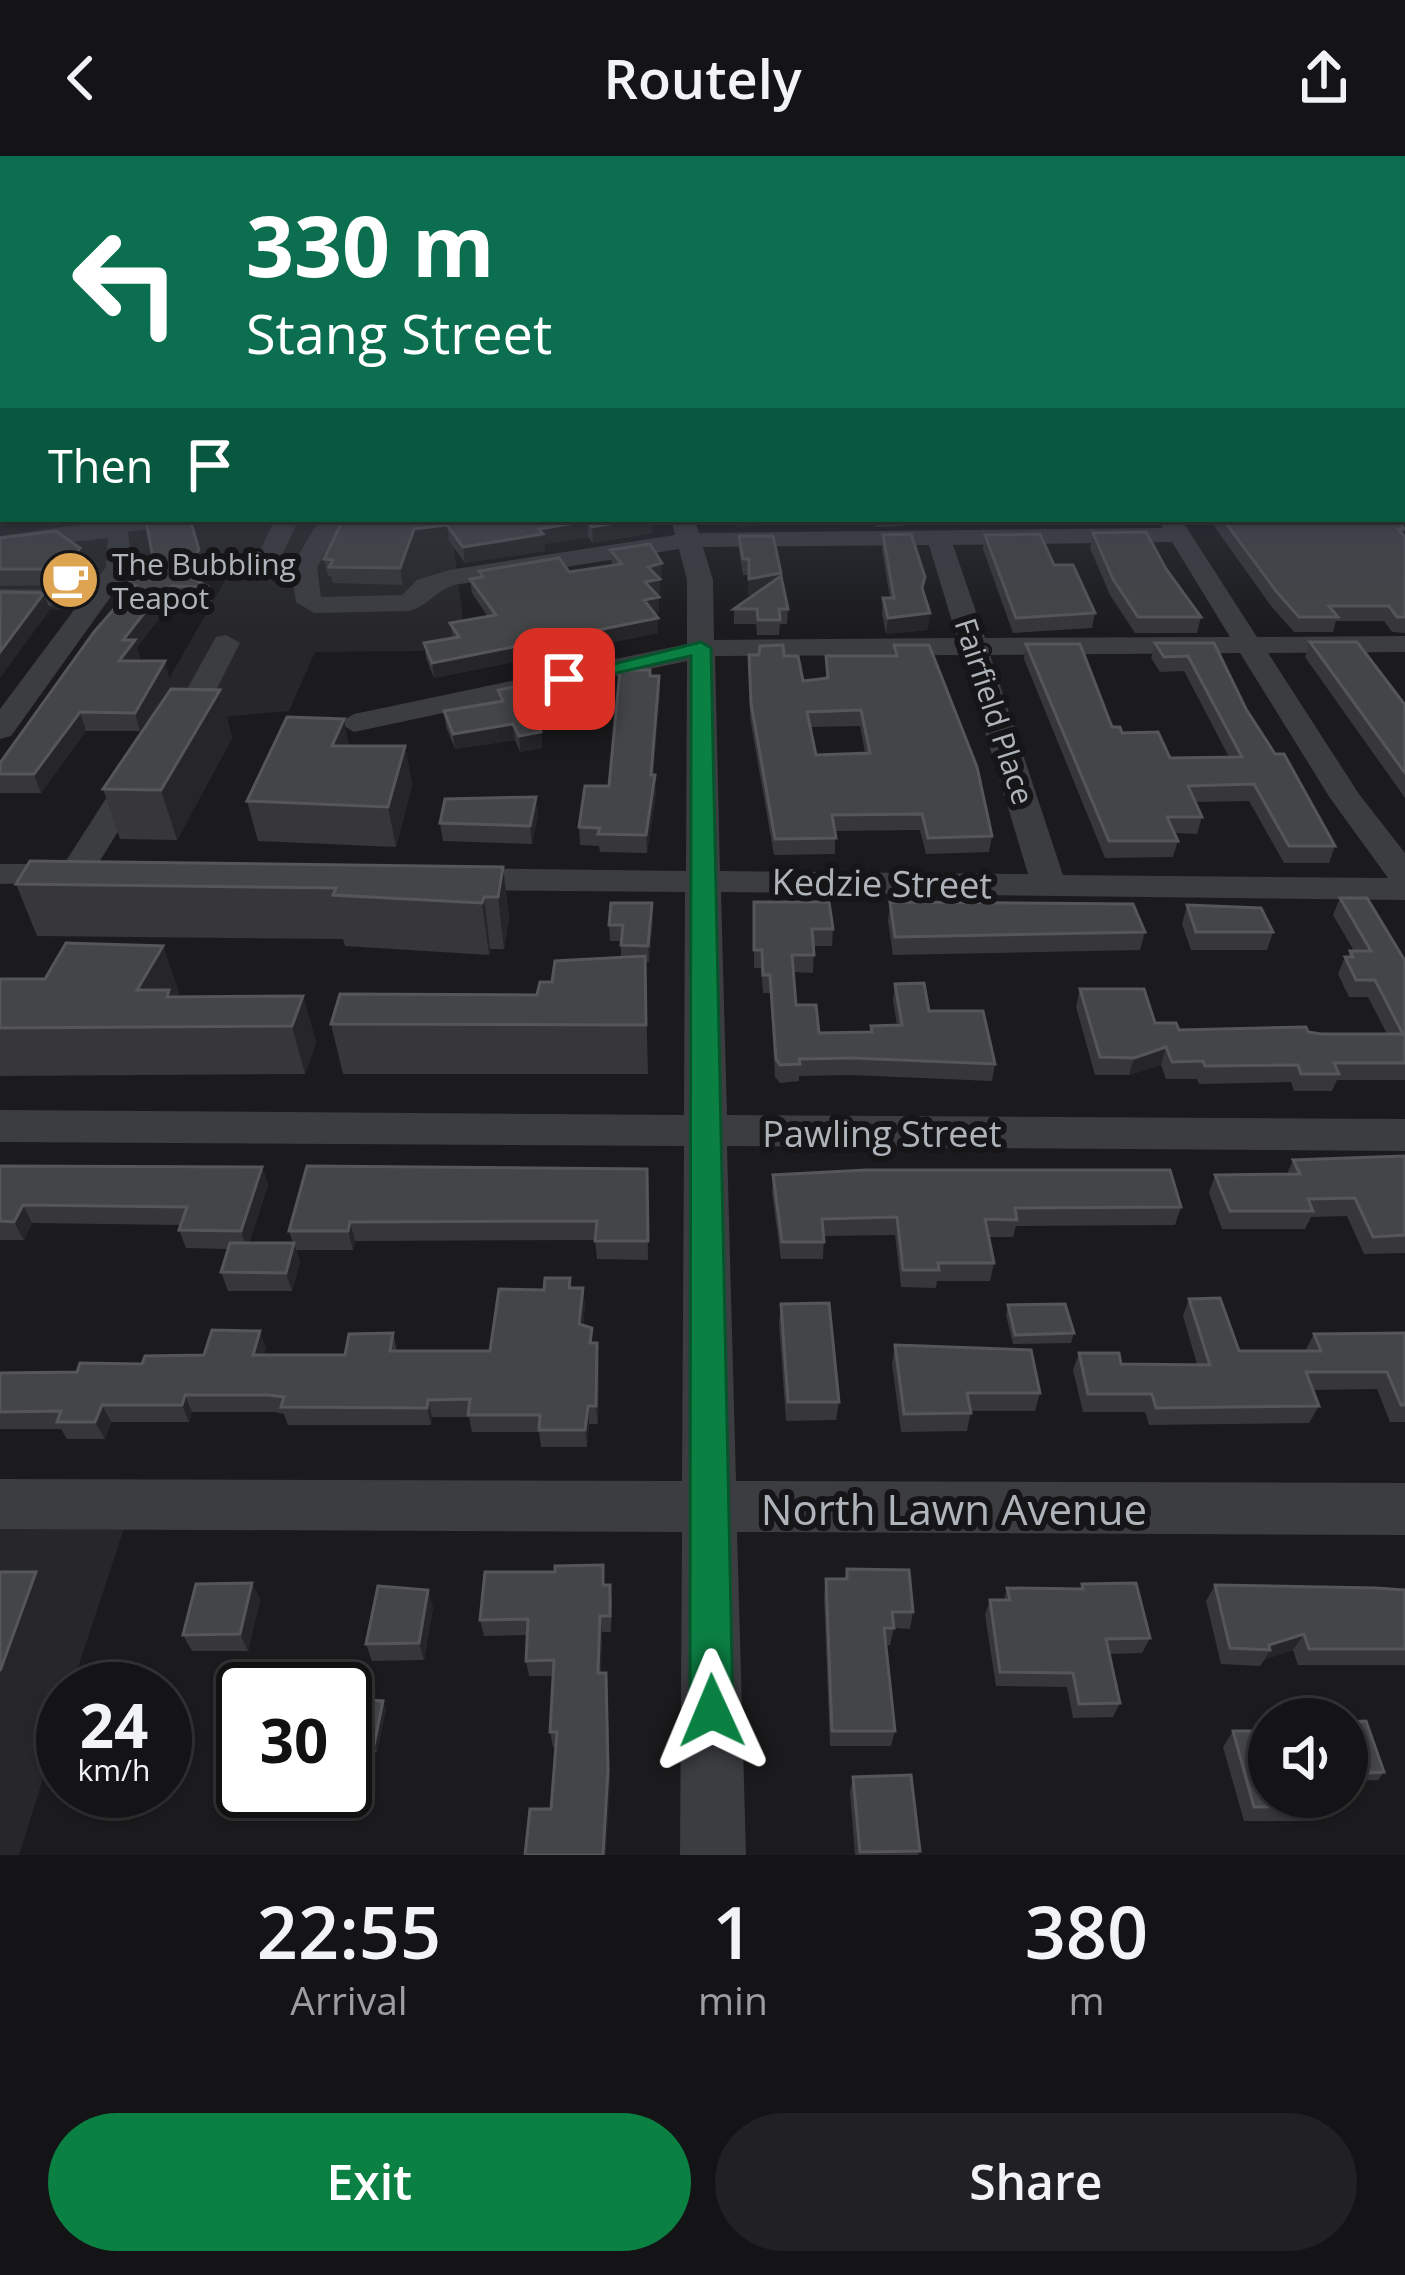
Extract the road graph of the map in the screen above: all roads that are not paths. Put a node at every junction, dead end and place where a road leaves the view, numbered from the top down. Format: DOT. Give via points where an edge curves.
graph roads {
  1 [pos="286,522"];
  2 [pos="330,522"];
  3 [pos="110,523"];
  4 [pos="1174,527"];
  5 [pos="687,529"];
  6 [pos="939,538"];
  7 [pos="0,543"];
  8 [pos="261,576"];
  9 [pos="0,597"];
  10 [pos="98,598"];
  11 [pos="226,643"];
  12 [pos="1249,644"];
  13 [pos="1405,644"];
  14 [pos="974,646"];
  15 [pos="701,648"];
  16 [pos="354,723"];
  17 [pos="0,730"];
  18 [pos="0,874"];
  19 [pos="75,874"];
  20 [pos="118,875"];
  21 [pos="416,879"];
  22 [pos="704,881"];
  23 [pos="1049,885"];
  24 [pos="1400,893"];
  25 [pos="0,1126"];
  26 [pos="705,1132"];
  27 [pos="1405,1135"];
  28 [pos="0,1504"];
  29 [pos="709,1508"];
  30 [pos="1405,1509"];
  31 [pos="713,1855"];
  1 -- 8 [label="street"];
  2 -- 5 [label="street" via="304,566 314,605 409,603 449,578"];
  3 -- 7 [label="street"];
  3 -- 10 [label="street" via="120,538 119,567"];
  4 -- 6 [label="street"];
  4 -- 12 [label="street"];
  5 -- 6 [label="street"];
  5 -- 15 [label="street" via="700,580"];
  6 -- 14 [label="street, Fairfield Place"];
  9 -- 10 [label="street"];
  10 -- 17 [label="street"];
  11 -- 19 [label="street" via="195,702 159,740"];
  12 -- 13 [label="street"];
  12 -- 14 [label="street"];
  12 -- 24 [label="street" via="1346,798 1364,849"];
  14 -- 15 [label="street"];
  14 -- 23 [label="street, Fairfield Place"];
  15 -- 16 [label="street"];
  15 -- 22 [label="street"];
  18 -- 19 [label="street"];
  19 -- 20 [label="street"];
  21 -- 22 [label="street, Kedzie Street"];
  22 -- 23 [label="street, Kedzie Street"];
  22 -- 26 [label="street"];
  23 -- 24 [label="street, Kedzie Street"];
  25 -- 26 [label="street, Pawling Street"];
  26 -- 27 [label="street, Pawling Street"];
  26 -- 29 [label="street"];
  28 -- 29 [label="street, North Lawn Avenue"];
  29 -- 30 [label="street, North Lawn Avenue"];
  29 -- 31 [label="street"];
}
